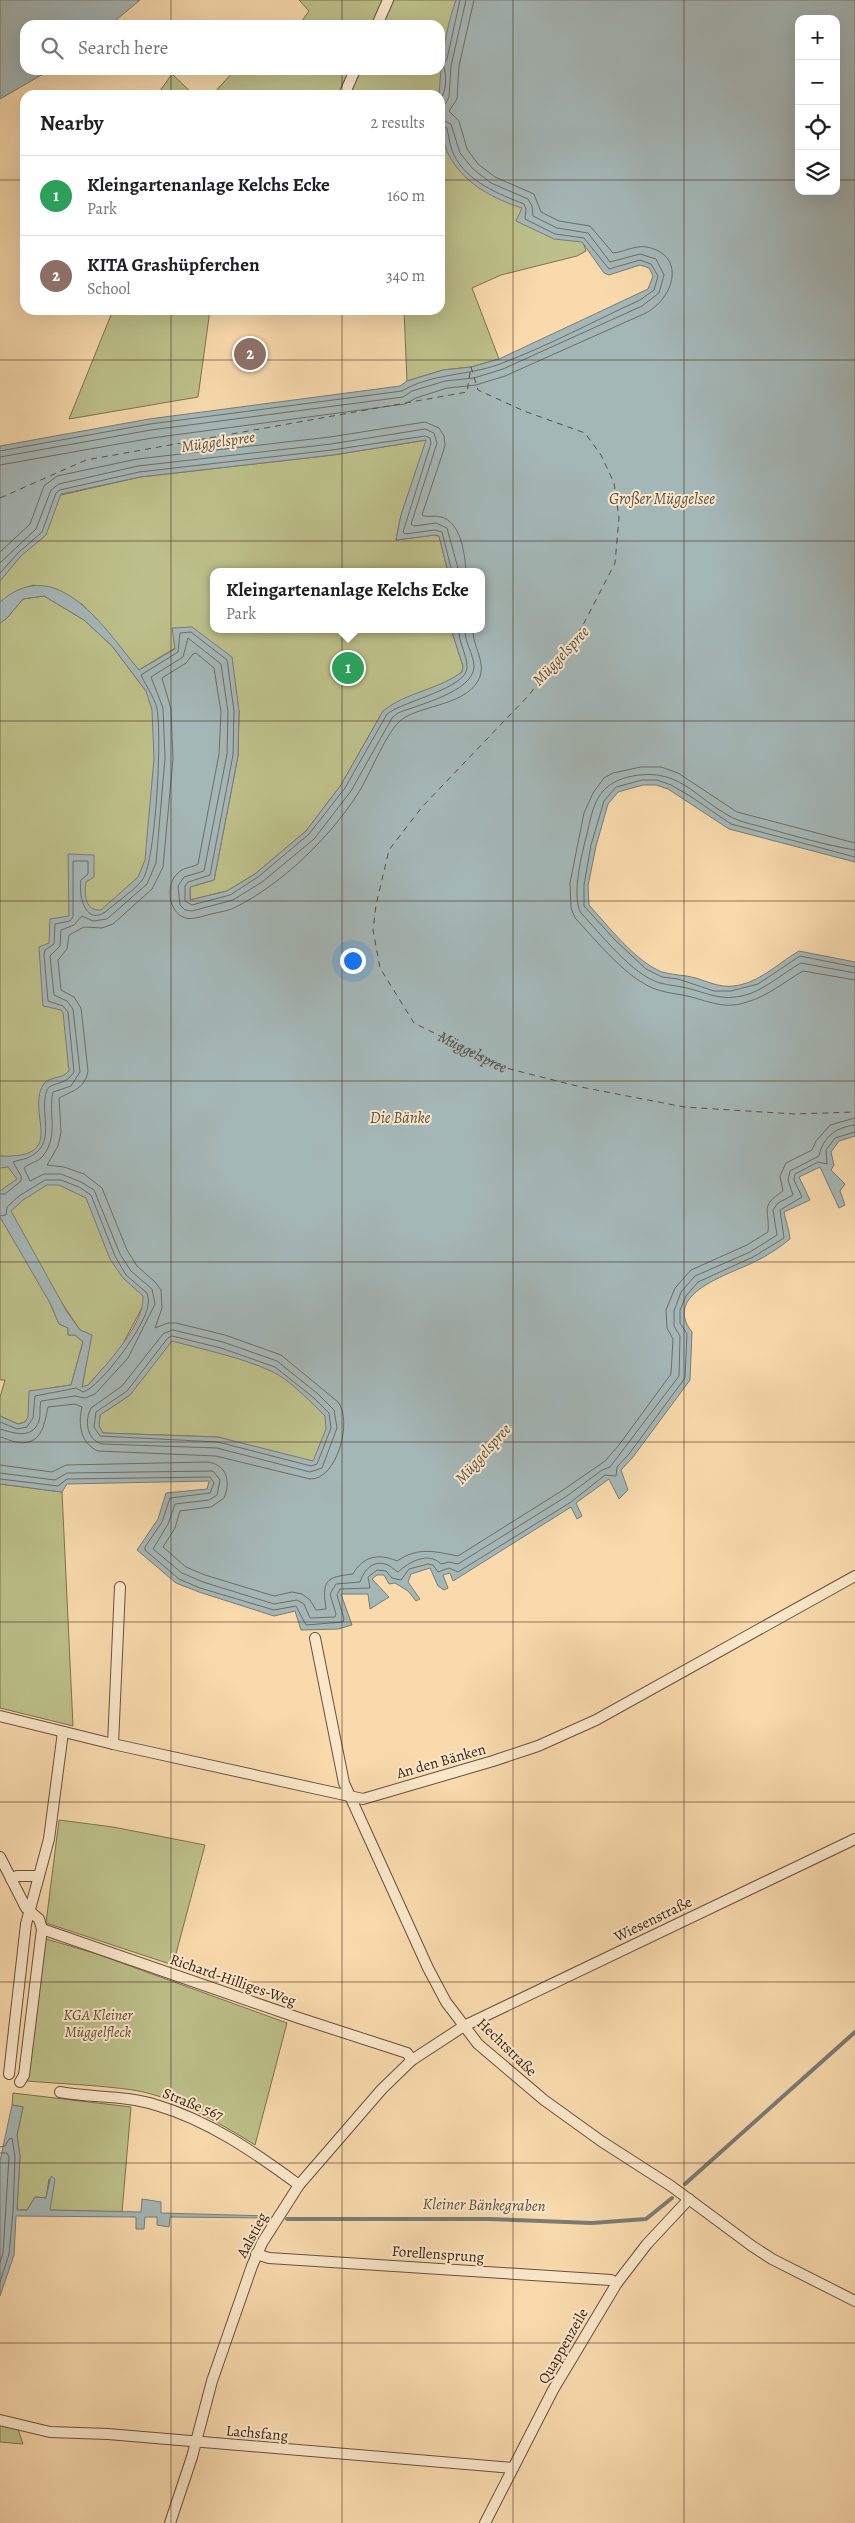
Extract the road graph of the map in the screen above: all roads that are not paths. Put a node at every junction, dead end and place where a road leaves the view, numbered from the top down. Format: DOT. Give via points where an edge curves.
graph roads {
  1 [pos="388,0"];
  2 [pos="379,20"];
  3 [pos="353,75"];
  4 [pos="346,90"];
  5 [pos="855,1576"];
  6 [pos="120,1587"];
  7 [pos="315,1638"];
  8 [pos="0,1716"];
  9 [pos="63,1732"];
  10 [pos="113,1744"];
  11 [pos="350,1798"];
  12 [pos="855,1839"];
  13 [pos="0,1857"];
  14 [pos="38,1876"];
  15 [pos="11,1879"];
  16 [pos="29,1910"];
  17 [pos="42,1929"];
  18 [pos="464,2026"];
  19 [pos="412,2060"];
  20 [pos="9,2074"];
  21 [pos="20,2082"];
  22 [pos="60,2092"];
  23 [pos="299,2186"];
  24 [pos="689,2199"];
  25 [pos="256,2254"];
  26 [pos="617,2283"];
  27 [pos="855,2301"];
  28 [pos="0,2420"];
  29 [pos="195,2443"];
  30 [pos="513,2468"];
  31 [pos="170,2523"];
  32 [pos="485,2523"];
  1 -- 2 [label="street"];
  3 -- 4 [label="street"];
  5 -- 11 [label="street, An den Bänken" via="596,1720 538,1746 363,1799"];
  6 -- 10 [label="street"];
  7 -- 11 [label="street, Hechtstraße" via="344,1783"];
  8 -- 9 [label="street, An den Bänken"];
  9 -- 10 [label="street, An den Bänken"];
  9 -- 14 [label="street" via="49,1839"];
  10 -- 11 [label="street, An den Bänken"];
  11 -- 18 [label="street, Hechtstraße" via="428,1968 446,2002"];
  12 -- 18 [label="street, Wiesenstraße"];
  13 -- 15 [label="street"];
  14 -- 15 [label="street"];
  14 -- 16 [label="street"];
  15 -- 16 [label="street"];
  16 -- 17 [label="street" via="39,1919"];
  16 -- 20 [label="street"];
  17 -- 19 [label="street, Richard-Hilliges-Weg" via="407,2053"];
  17 -- 21 [label="street" via="24,2075"];
  18 -- 19 [label="street, Aalstieg"];
  18 -- 24 [label="street, Hechtstraße" via="489,2054 544,2100"];
  19 -- 23 [label="street, Aalstieg" via="382,2089"];
  22 -- 23 [label="street, Straße 567" via="155,2104 224,2133 253,2150"];
  23 -- 25 [label="street, Aalstieg"];
  24 -- 26 [label="street, Quappenzeile" via="647,2244"];
  24 -- 27 [label="street, Hechtstraße" via="772,2259"];
  25 -- 26 [label="street, Forellensprung" via="269,2258 611,2280"];
  25 -- 29 [label="street, Aalstieg" via="212,2381"];
  26 -- 30 [label="street, Quappenzeile"];
  28 -- 29 [label="street, Lachsfang" via="50,2432"];
  29 -- 30 [label="street, Lachsfang"];
  29 -- 31 [label="street, Aalstieg"];
  30 -- 32 [label="street, Quappenzeile"];
}
